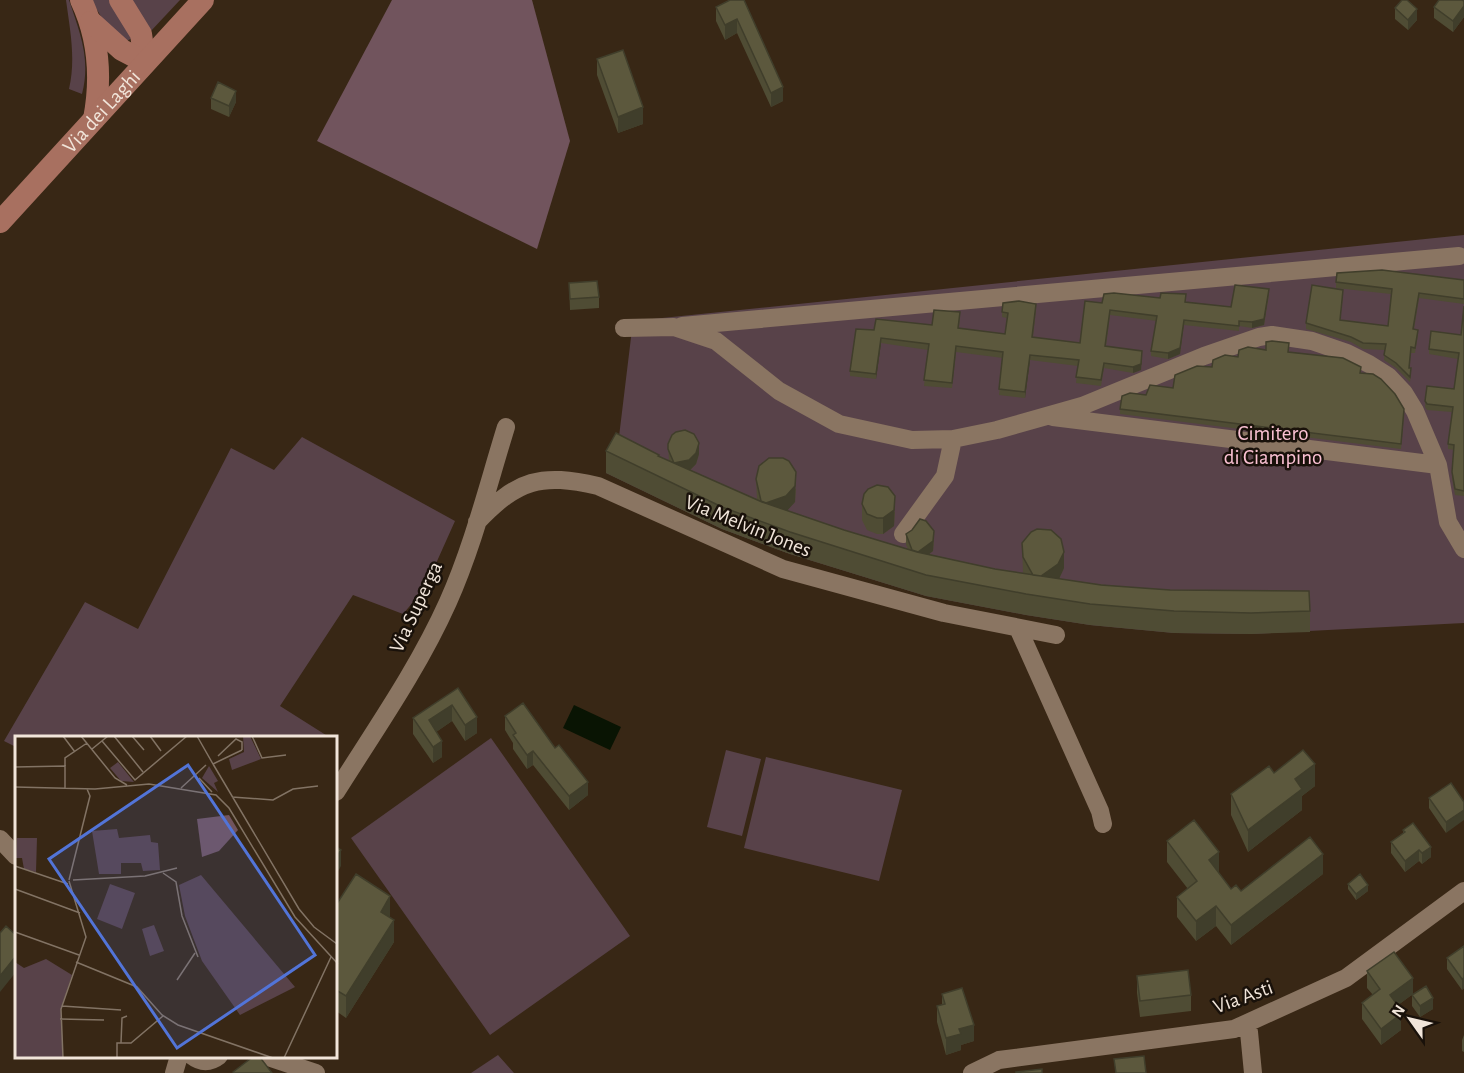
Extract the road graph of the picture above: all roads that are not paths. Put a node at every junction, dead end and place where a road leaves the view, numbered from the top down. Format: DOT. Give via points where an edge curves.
graph roads {
  1 [pos="81,0"];
  2 [pos="120,0"];
  3 [pos="202,0"];
  4 [pos="91,22"];
  5 [pos="145,62"];
  6 [pos="94,119"];
  7 [pos="0,222"];
  8 [pos="1460,256"];
  9 [pos="674,327"];
  10 [pos="624,328"];
  11 [pos="1045,416"];
  12 [pos="506,427"];
  13 [pos="952,439"];
  14 [pos="1438,465"];
  15 [pos="477,522"];
  16 [pos="903,534"];
  17 [pos="1464,549"];
  18 [pos="1018,627"];
  19 [pos="1056,635"];
  20 [pos="338,789"];
  21 [pos="1103,824"];
  22 [pos="0,839"];
  23 [pos="15,855"];
  24 [pos="1464,891"];
  25 [pos="1243,1025"];
  26 [pos="178,1058"];
  27 [pos="271,1058"];
  28 [pos="174,1073"];
  29 [pos="316,1073"];
  30 [pos="972,1073"];
  31 [pos="1253,1073"];
  1 -- 4 [label="main road"];
  2 -- 5 [label="main road" via="141,33"];
  3 -- 5 [label="main road, Via dei Laghi"];
  4 -- 5 [label="main road" via="122,50"];
  4 -- 6 [label="main road" via="98,64"];
  5 -- 6 [label="main road, Via dei Laghi"];
  6 -- 7 [label="main road, Via dei Laghi"];
  8 -- 9 [label="street"];
  9 -- 10 [label="street"];
  9 -- 13 [label="street" via="716,341 779,391 839,424 912,440"];
  11 -- 13 [label="street"];
  11 -- 14 [label="street"];
  11 -- 14 [label="street" via="1082,406 1236,344 1272,335 1321,344 1358,358 1389,376 1414,411"];
  12 -- 15 [label="street, Via Superga"];
  13 -- 16 [label="street" via="945,476"];
  14 -- 17 [label="street" via="1448,522"];
  15 -- 18 [label="street, Via Melvin Jones" via="506,495 525,485 542,479 574,480 598,486 783,569 944,613"];
  15 -- 20 [label="street, Via Superga" via="448,602 408,676"];
  18 -- 19 [label="street, Via Melvin Jones"];
  18 -- 21 [label="street"];
  22 -- 23 [label="street"];
  24 -- 25 [label="street, Via Asti" via="1346,978"];
  25 -- 30 [label="street, Via Asti" via="999,1060"];
  25 -- 31 [label="street" via="1249,1032"];
  26 -- 28 [label="street"];
  27 -- 29 [label="street"];
}
